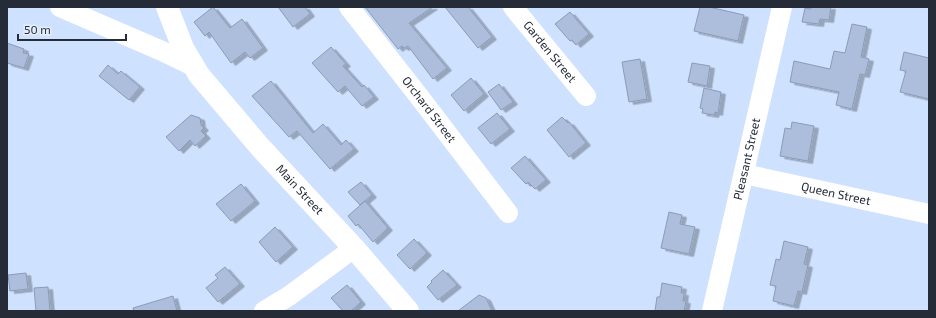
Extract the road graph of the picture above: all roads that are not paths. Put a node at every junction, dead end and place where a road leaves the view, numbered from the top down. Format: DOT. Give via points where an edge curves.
graph roads {
  1 [pos="60,7"];
  2 [pos="167,7"];
  3 [pos="349,7"];
  4 [pos="512,7"];
  5 [pos="782,7"];
  6 [pos="193,66"];
  7 [pos="586,96"];
  8 [pos="744,174"];
  9 [pos="508,213"];
  10 [pos="929,214"];
  11 [pos="354,248"];
  12 [pos="264,311"];
  13 [pos="408,311"];
  14 [pos="712,311"];
  1 -- 6 [label="street"];
  2 -- 6 [label="main road, Main Street"];
  3 -- 9 [label="street, Orchard Street"];
  4 -- 7 [label="street, Garden Street"];
  5 -- 8 [label="street, Pleasant Street"];
  6 -- 11 [label="main road, Main Street" via="260,147"];
  8 -- 10 [label="street, Queen Street"];
  8 -- 14 [label="street, Pleasant Street"];
  11 -- 12 [label="street" via="289,296"];
  11 -- 13 [label="main road, Main Street"];
}
